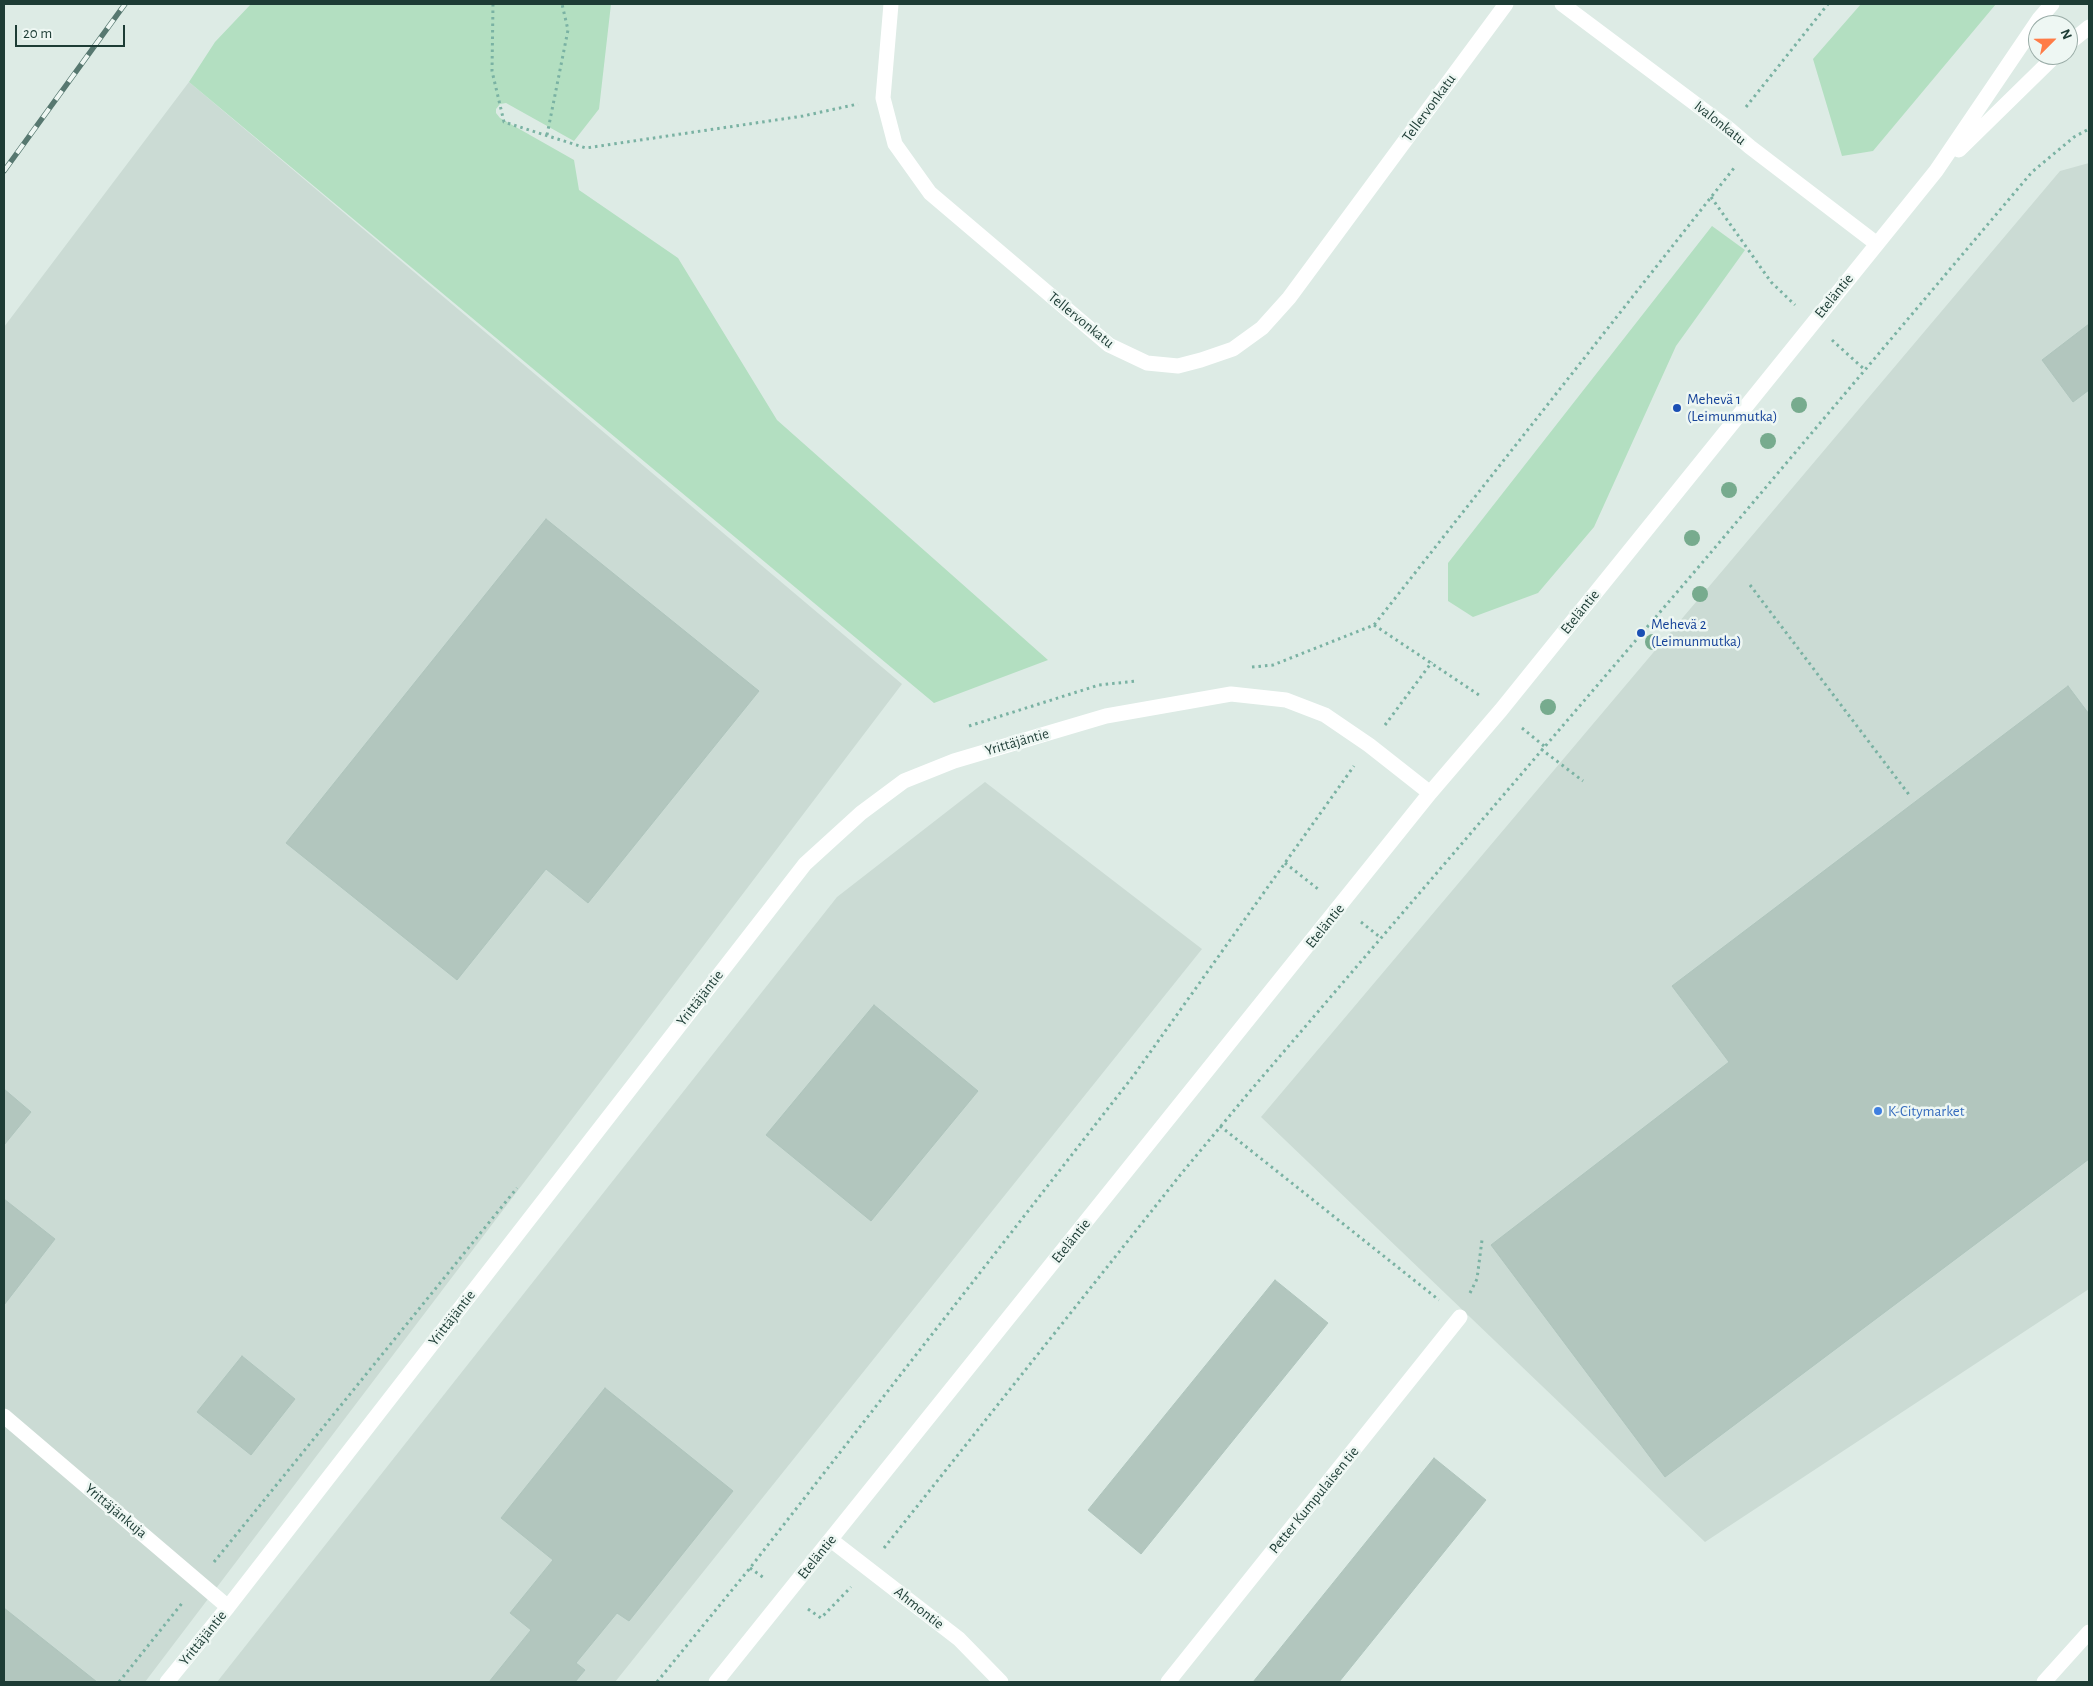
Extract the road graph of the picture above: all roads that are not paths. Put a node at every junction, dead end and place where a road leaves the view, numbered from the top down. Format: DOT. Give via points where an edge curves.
graph roads {
  1 [pos="891,4"];
  2 [pos="1506,4"];
  3 [pos="1562,4"];
  4 [pos="2052,4"];
  5 [pos="2089,27"];
  6 [pos="2078,36"];
  7 [pos="2046,65"];
  8 [pos="1936,172"];
  9 [pos="1876,244"];
  10 [pos="1430,793"];
  11 [pos="1460,1317"];
  12 [pos="4,1416"];
  13 [pos="831,1540"];
  14 [pos="228,1607"];
  15 [pos="2089,1632"];
  16 [pos="167,1682"];
  17 [pos="716,1682"];
  18 [pos="1001,1682"];
  19 [pos="1168,1682"];
  20 [pos="2044,1682"];
  1 -- 2 [label="street, Tellervonkatu" via="883,98 895,144 930,193 1109,345 1147,363 1178,366 1233,349 1262,328 1289,298"];
  3 -- 9 [label="street, Ivalonkatu"];
  4 -- 8 [label="street, Eteläntie"];
  5 -- 6 [label="street"];
  7 -- 8 [label="street, Eteläntie"];
  8 -- 9 [label="street, Eteläntie"];
  9 -- 10 [label="street, Eteläntie" via="1501,710"];
  10 -- 13 [label="street, Eteläntie"];
  10 -- 14 [label="street, Yrittäjäntie" via="1325,715 1286,700 1231,694 1106,716 954,761 904,780 861,813 805,864"];
  11 -- 19 [label="street, Petter Kumpulaisen tie"];
  12 -- 14 [label="street, Yrittäjänkuja"];
  13 -- 17 [label="street, Eteläntie"];
  13 -- 18 [label="street, Ahmontie" via="959,1639"];
  14 -- 16 [label="street, Yrittäjäntie"];
  15 -- 20 [label="street"];
}
